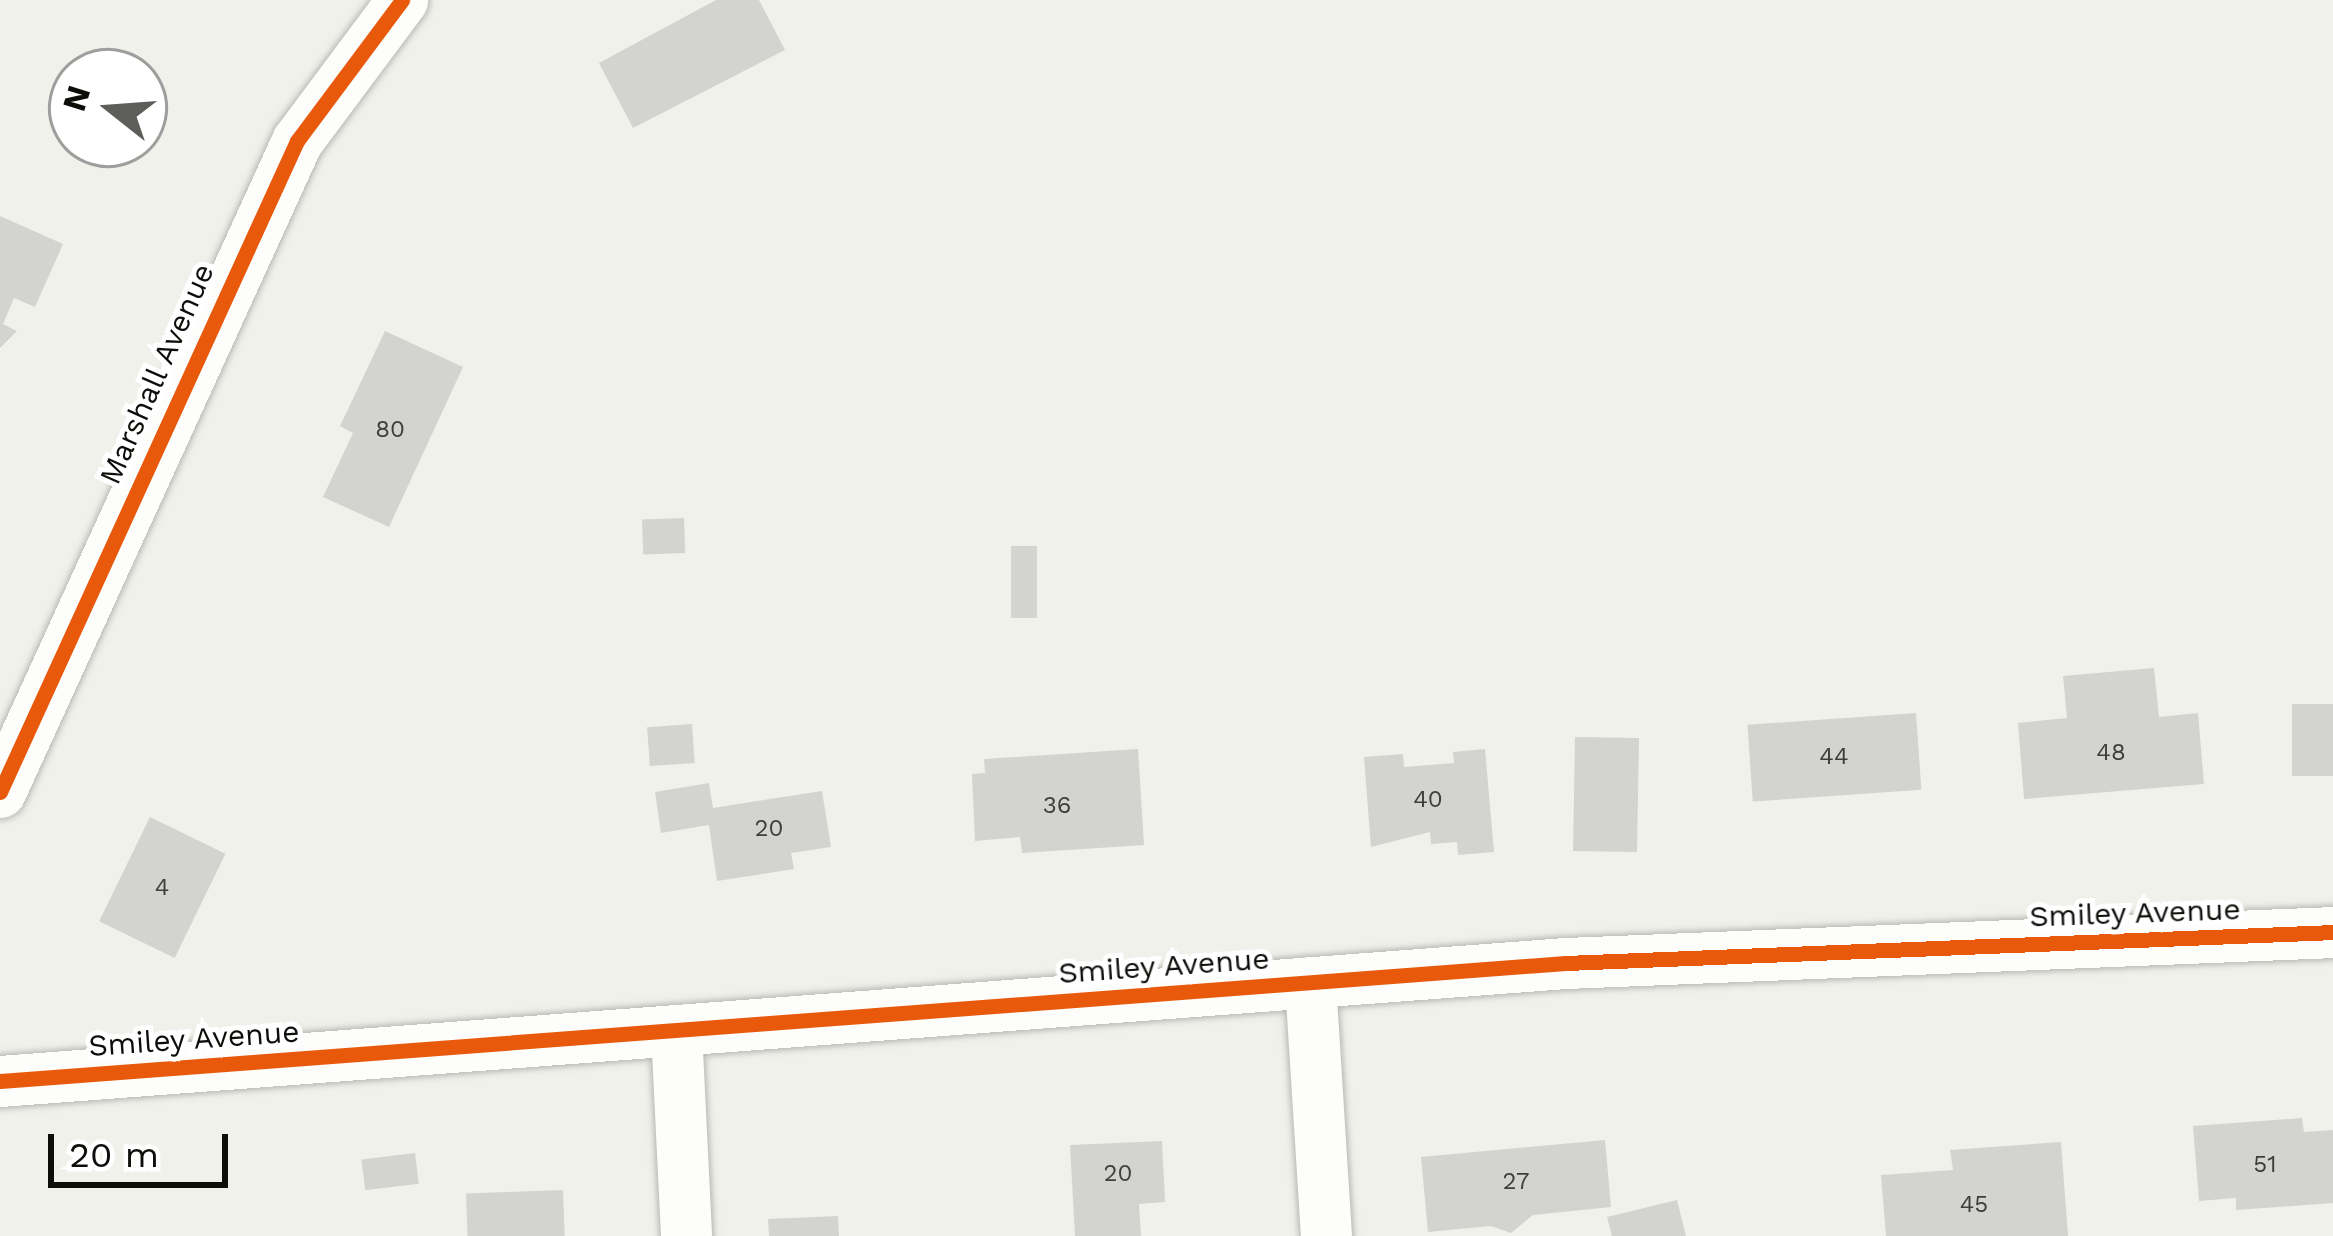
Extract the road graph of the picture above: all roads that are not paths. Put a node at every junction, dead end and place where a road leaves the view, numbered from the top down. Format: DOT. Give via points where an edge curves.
graph roads {
  1 [pos="402,0"];
  2 [pos="0,792"];
  3 [pos="2333,932"];
  4 [pos="1310,982"];
  5 [pos="676,1030"];
  6 [pos="0,1081"];
  7 [pos="686,1236"];
  8 [pos="1326,1236"];
  1 -- 2 [label="street, Marshall Avenue" via="297,140"];
  3 -- 4 [label="street, Smiley Avenue" via="1565,963"];
  4 -- 5 [label="street, Smiley Avenue"];
  4 -- 8 [label="street"];
  5 -- 6 [label="street, Smiley Avenue"];
  5 -- 7 [label="street"];
}
